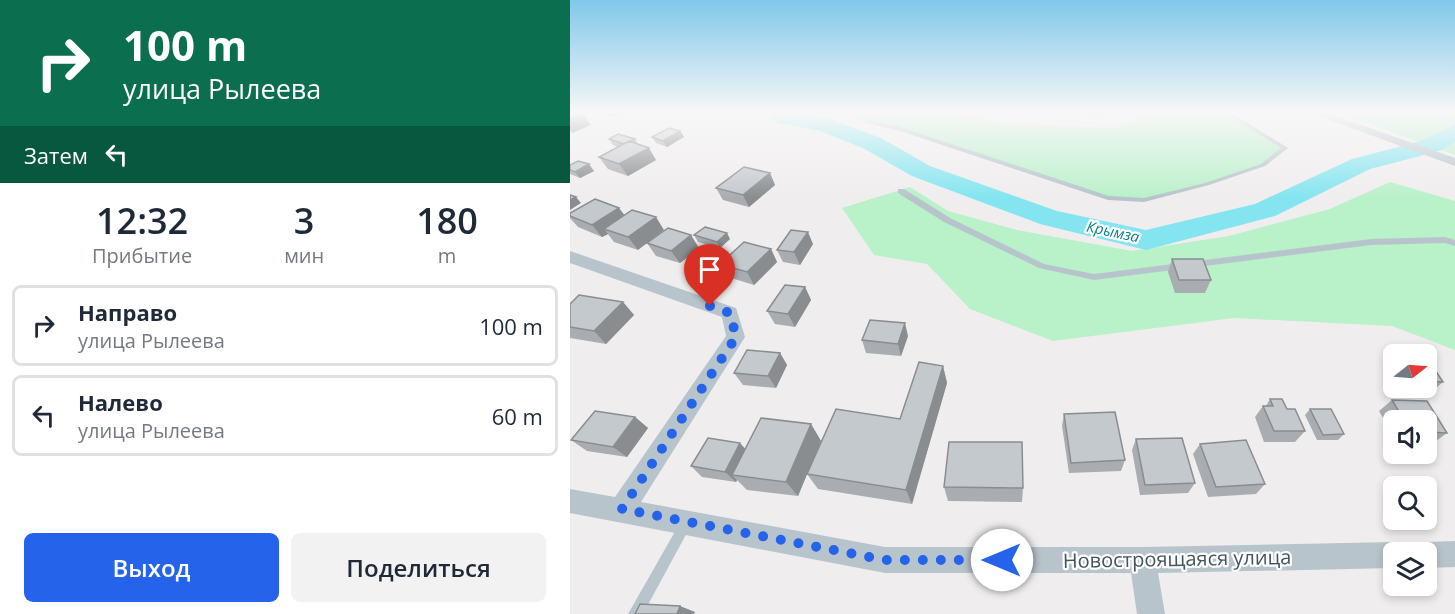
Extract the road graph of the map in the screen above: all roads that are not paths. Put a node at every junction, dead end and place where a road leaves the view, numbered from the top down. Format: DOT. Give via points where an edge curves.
graph roads {
  1 [pos="936,141"];
  2 [pos="1273,141"];
  3 [pos="1395,141"];
  4 [pos="1455,162"];
  5 [pos="901,190"];
  6 [pos="1455,243"];
  7 [pos="570,257"];
  8 [pos="570,501"];
  9 [pos="622,509"];
  10 [pos="686,523"];
  11 [pos="1455,554"];
  12 [pos="1383,555"];
  13 [pos="1437,555"];
  14 [pos="1142,560"];
  15 [pos="635,614"];
  16 [pos="1151,614"];
  1 -- 2 [label="lane" via="1108,198 1144,200 1263,165 1285,148"];
  3 -- 4 [label="street"];
  5 -- 6 [label="lane" via="947,220 1042,266 1094,277 1371,243"];
  7 -- 9 [label="street" via="730,313 736,337"];
  8 -- 9 [label="street, Новостроящаяся улица"];
  9 -- 10 [label="street, Новостроящаяся улица"];
  10 -- 14 [label="street, Новостроящаяся улица" via="885,560"];
  10 -- 15 [label="lane"];
  11 -- 13 [label="street"];
  12 -- 14 [label="street, Новостроящаяся улица"];
  14 -- 16 [label="street"];
}
